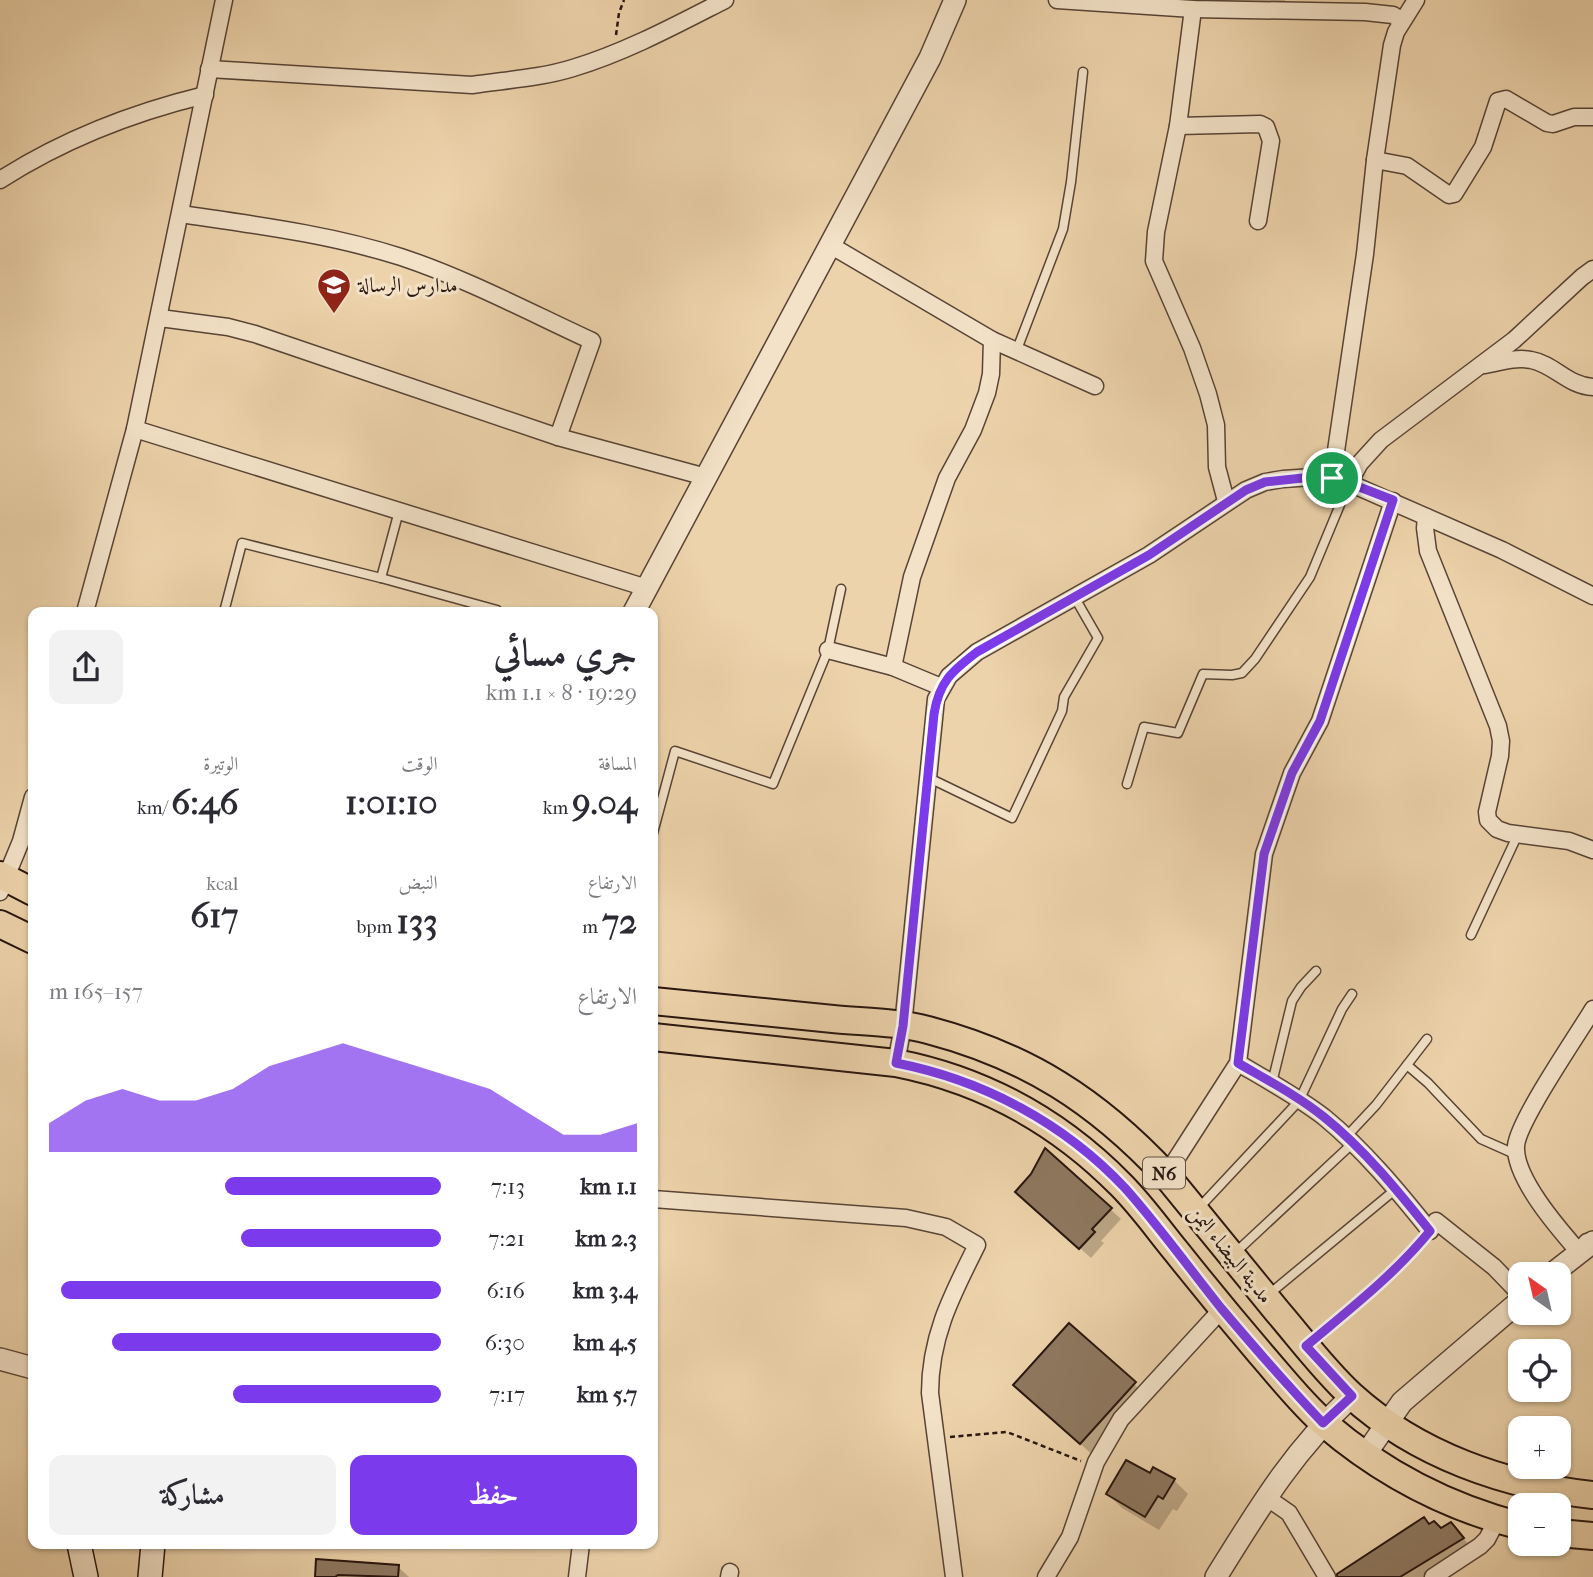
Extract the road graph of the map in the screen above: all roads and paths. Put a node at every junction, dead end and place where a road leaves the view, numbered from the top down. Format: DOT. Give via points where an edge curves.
graph roads {
  1 [pos="225,0"];
  2 [pos="624,0"];
  3 [pos="725,0"];
  4 [pos="955,0"];
  5 [pos="1058,0"];
  6 [pos="1416,0"];
  7 [pos="1193,9"];
  8 [pos="1402,21"];
  9 [pos="615,52"];
  10 [pos="209,69"];
  11 [pos="1083,72"];
  12 [pos="205,94"];
  13 [pos="1593,117"];
  14 [pos="1178,126"];
  15 [pos="1375,160"];
  16 [pos="0,180"];
  17 [pos="181,214"];
  18 [pos="1258,221"];
  19 [pos="830,245"];
  20 [pos="1593,269"];
  21 [pos="160,318"];
  22 [pos="992,340"];
  23 [pos="1016,352"];
  24 [pos="1479,366"];
  25 [pos="1095,386"];
  26 [pos="1593,387"];
  27 [pos="135,429"];
  28 [pos="558,437"];
  29 [pos="706,477"];
  30 [pos="1332,478"];
  31 [pos="1349,483"];
  32 [pos="1393,500"];
  33 [pos="1226,501"];
  34 [pos="399,511"];
  35 [pos="1426,517"];
  36 [pos="381,579"];
  37 [pos="646,588"];
  38 [pos="841,589"];
  39 [pos="1593,596"];
  40 [pos="1075,598"];
  41 [pos="86,607"];
  42 [pos="225,607"];
  43 [pos="486,607"];
  44 [pos="636,607"];
  45 [pos="828,650"];
  46 [pos="893,667"];
  47 [pos="941,687"];
  48 [pos="928,777"];
  49 [pos="1127,784"];
  50 [pos="658,813"];
  51 [pos="28,815"];
  52 [pos="1518,834"];
  53 [pos="1593,850"];
  54 [pos="2,882"];
  55 [pos="28,890"];
  56 [pos="0,924"];
  57 [pos="1471,935"];
  58 [pos="28,938"];
  59 [pos="1316,971"];
  60 [pos="1352,993"];
  61 [pos="658,1001"];
  62 [pos="1593,1009"];
  63 [pos="903,1026"];
  64 [pos="658,1038"];
  65 [pos="1427,1040"];
  66 [pos="896,1063"];
  67 [pos="1238,1063"];
  68 [pos="1407,1065"];
  69 [pos="1272,1083"];
  70 [pos="1299,1101"];
  71 [pos="1349,1140"];
  72 [pos="1517,1155"];
  73 [pos="1166,1175"];
  74 [pos="1396,1189"];
  75 [pos="658,1199"];
  76 [pos="1196,1211"];
  77 [pos="1430,1231"];
  78 [pos="1593,1235"];
  79 [pos="1586,1247"];
  80 [pos="1233,1255"];
  81 [pos="1567,1262"];
  82 [pos="1508,1283"];
  83 [pos="1266,1297"];
  84 [pos="1222,1309"];
  85 [pos="1508,1309"];
  86 [pos="1306,1346"];
  87 [pos="0,1359"];
  88 [pos="28,1367"];
  89 [pos="1352,1396"];
  90 [pos="1323,1423"];
  91 [pos="1386,1423"];
  92 [pos="936,1439"];
  93 [pos="1365,1455"];
  94 [pos="1094,1466"];
  95 [pos="1593,1495"];
  96 [pos="1266,1497"];
  97 [pos="1508,1523"];
  98 [pos="1508,1524"];
  99 [pos="1571,1534"];
  100 [pos="1593,1535"];
  101 [pos="80,1549"];
  102 [pos="153,1549"];
  103 [pos="580,1549"];
  104 [pos="1458,1570"];
  105 [pos="86,1577"];
  106 [pos="150,1577"];
  107 [pos="577,1577"];
  108 [pos="954,1577"];
  109 [pos="1046,1577"];
  110 [pos="1216,1577"];
  111 [pos="1327,1577"];
  112 [pos="1433,1577"];
  1 -- 10 [label="street"];
  2 -- 9 [label="path"];
  3 -- 9 [label="street"];
  4 -- 19 [label="street" via="930,58"];
  5 -- 7 [label="street"];
  6 -- 8 [label="street"];
  7 -- 8 [label="street" via="1365,12 1393,15"];
  7 -- 14 [label="street"];
  8 -- 15 [label="street" via="1392,45"];
  9 -- 10 [label="street" via="571,69 472,85"];
  10 -- 12 [label="street"];
  11 -- 23 [label="lane" via="1063,229"];
  12 -- 16 [label="street" via="101,127"];
  12 -- 17 [label="street"];
  13 -- 15 [label="street" via="1547,123 1506,99 1498,101 1483,147 1454,194 1449,195 1407,166"];
  14 -- 18 [label="street" via="1266,127 1271,141"];
  14 -- 33 [label="street" via="1154,261 1208,394"];
  15 -- 30 [label="street"];
  17 -- 21 [label="street"];
  17 -- 28 [label="street" via="321,236 391,254 592,341"];
  19 -- 22 [label="street"];
  19 -- 29 [label="street"];
  20 -- 24 [label="street"];
  21 -- 27 [label="street"];
  21 -- 28 [label="street" via="270,338"];
  22 -- 23 [label="street"];
  22 -- 46 [label="street" via="987,393 947,478 912,577"];
  23 -- 25 [label="street"];
  24 -- 26 [label="street" via="1531,360 1571,382"];
  24 -- 31 [label="street" via="1381,440"];
  27 -- 34 [label="street"];
  27 -- 41 [label="street"];
  28 -- 29 [label="street"];
  29 -- 37 [label="street"];
  30 -- 31 [label="street"];
  30 -- 33 [label="street" via="1265,482"];
  31 -- 32 [label="street"];
  31 -- 49 [label="lane" via="1310,577 1255,659 1242,673 1203,674 1178,733 1144,727"];
  32 -- 35 [label="street"];
  32 -- 67 [label="street" via="1320,721 1292,773 1264,854"];
  33 -- 40 [label="street" via="1149,555"];
  34 -- 36 [label="lane"];
  34 -- 37 [label="street"];
  35 -- 39 [label="street"];
  35 -- 52 [label="street" via="1428,551 1498,726 1501,741 1488,820 1497,829"];
  36 -- 42 [label="lane" via="242,543"];
  36 -- 43 [label="lane"];
  37 -- 44 [label="street"];
  38 -- 45 [label="lane"];
  40 -- 47 [label="street" via="977,652"];
  40 -- 48 [label="lane" via="1098,638 1064,697 1062,711 1012,818"];
  45 -- 46 [label="street"];
  45 -- 50 [label="lane" via="773,784 674,751"];
  46 -- 47 [label="street"];
  47 -- 48 [label="street"];
  48 -- 63 [label="street"];
  51 -- 54 [label="street"];
  52 -- 53 [label="street" via="1569,841"];
  52 -- 57 [label="lane"];
  54 -- 55 [label="main road"];
  56 -- 58 [label="main road"];
  59 -- 69 [label="lane" via="1292,1001"];
  60 -- 70 [label="lane"];
  61 -- 63 [label="main road, مدينة البيضاء اليمن / N6"];
  62 -- 72 [label="street" via="1524,1124"];
  63 -- 66 [label="street"];
  63 -- 73 [label="main road, مدينة البيضاء اليمن / N6" via="980,1046 1041,1073 1117,1127"];
  64 -- 66 [label="main road, مدينة البيضاء اليمن / N6"];
  65 -- 68 [label="lane"];
  66 -- 84 [label="main road, مدينة البيضاء اليمن / N6" via="999,1096 1067,1137 1124,1187"];
  67 -- 69 [label="street"];
  67 -- 73 [label="street"];
  68 -- 71 [label="lane"];
  68 -- 72 [label="lane" via="1481,1139"];
  69 -- 70 [label="street"];
  70 -- 71 [label="street"];
  70 -- 76 [label="lane"];
  71 -- 74 [label="street"];
  71 -- 80 [label="lane"];
  72 -- 79 [label="street" via="1542,1206"];
  73 -- 76 [label="main road, مدينة البيضاء اليمن / N6"];
  74 -- 77 [label="street"];
  74 -- 83 [label="lane"];
  75 -- 92 [label="street" via="906,1218 946,1227 978,1245 939,1325 933,1349 930,1393"];
  76 -- 80 [label="main road, مدينة البيضاء اليمن / N6"];
  77 -- 82 [label="street" via="1436,1221"];
  77 -- 86 [label="lane" via="1384,1282"];
  78 -- 79 [label="street"];
  79 -- 81 [label="street"];
  80 -- 83 [label="main road, مدينة البيضاء اليمن / N6"];
  83 -- 86 [label="main road, مدينة البيضاء اليمن / N6"];
  84 -- 90 [label="main road, مدينة البيضاء اليمن / N6"];
  84 -- 94 [label="street" via="1132,1405"];
  85 -- 91 [label="street" via="1402,1402"];
  86 -- 89 [label="main road, مدينة البيضاء اليمن / N6"];
  87 -- 88 [label="street"];
  89 -- 90 [label="street"];
  89 -- 91 [label="main road, مدينة البيضاء اليمن / N6"];
  90 -- 93 [label="main road, مدينة البيضاء اليمن / N6"];
  90 -- 96 [label="street"];
  91 -- 93 [label="street"];
  91 -- 95 [label="main road, مدينة البيضاء اليمن / N6" via="1482,1471"];
  92 -- 94 [label="path" via="1007,1432"];
  92 -- 108 [label="street"];
  93 -- 97 [label="main road, مدينة البيضاء اليمن / N6" via="1425,1492"];
  94 -- 109 [label="street" via="1070,1537"];
  96 -- 110 [label="street"];
  96 -- 111 [label="street" via="1289,1513"];
  98 -- 104 [label="street"];
  99 -- 100 [label="main road"];
  101 -- 105 [label="main road"];
  102 -- 106 [label="main road"];
  103 -- 107 [label="street"];
  104 -- 112 [label="street"];
}
